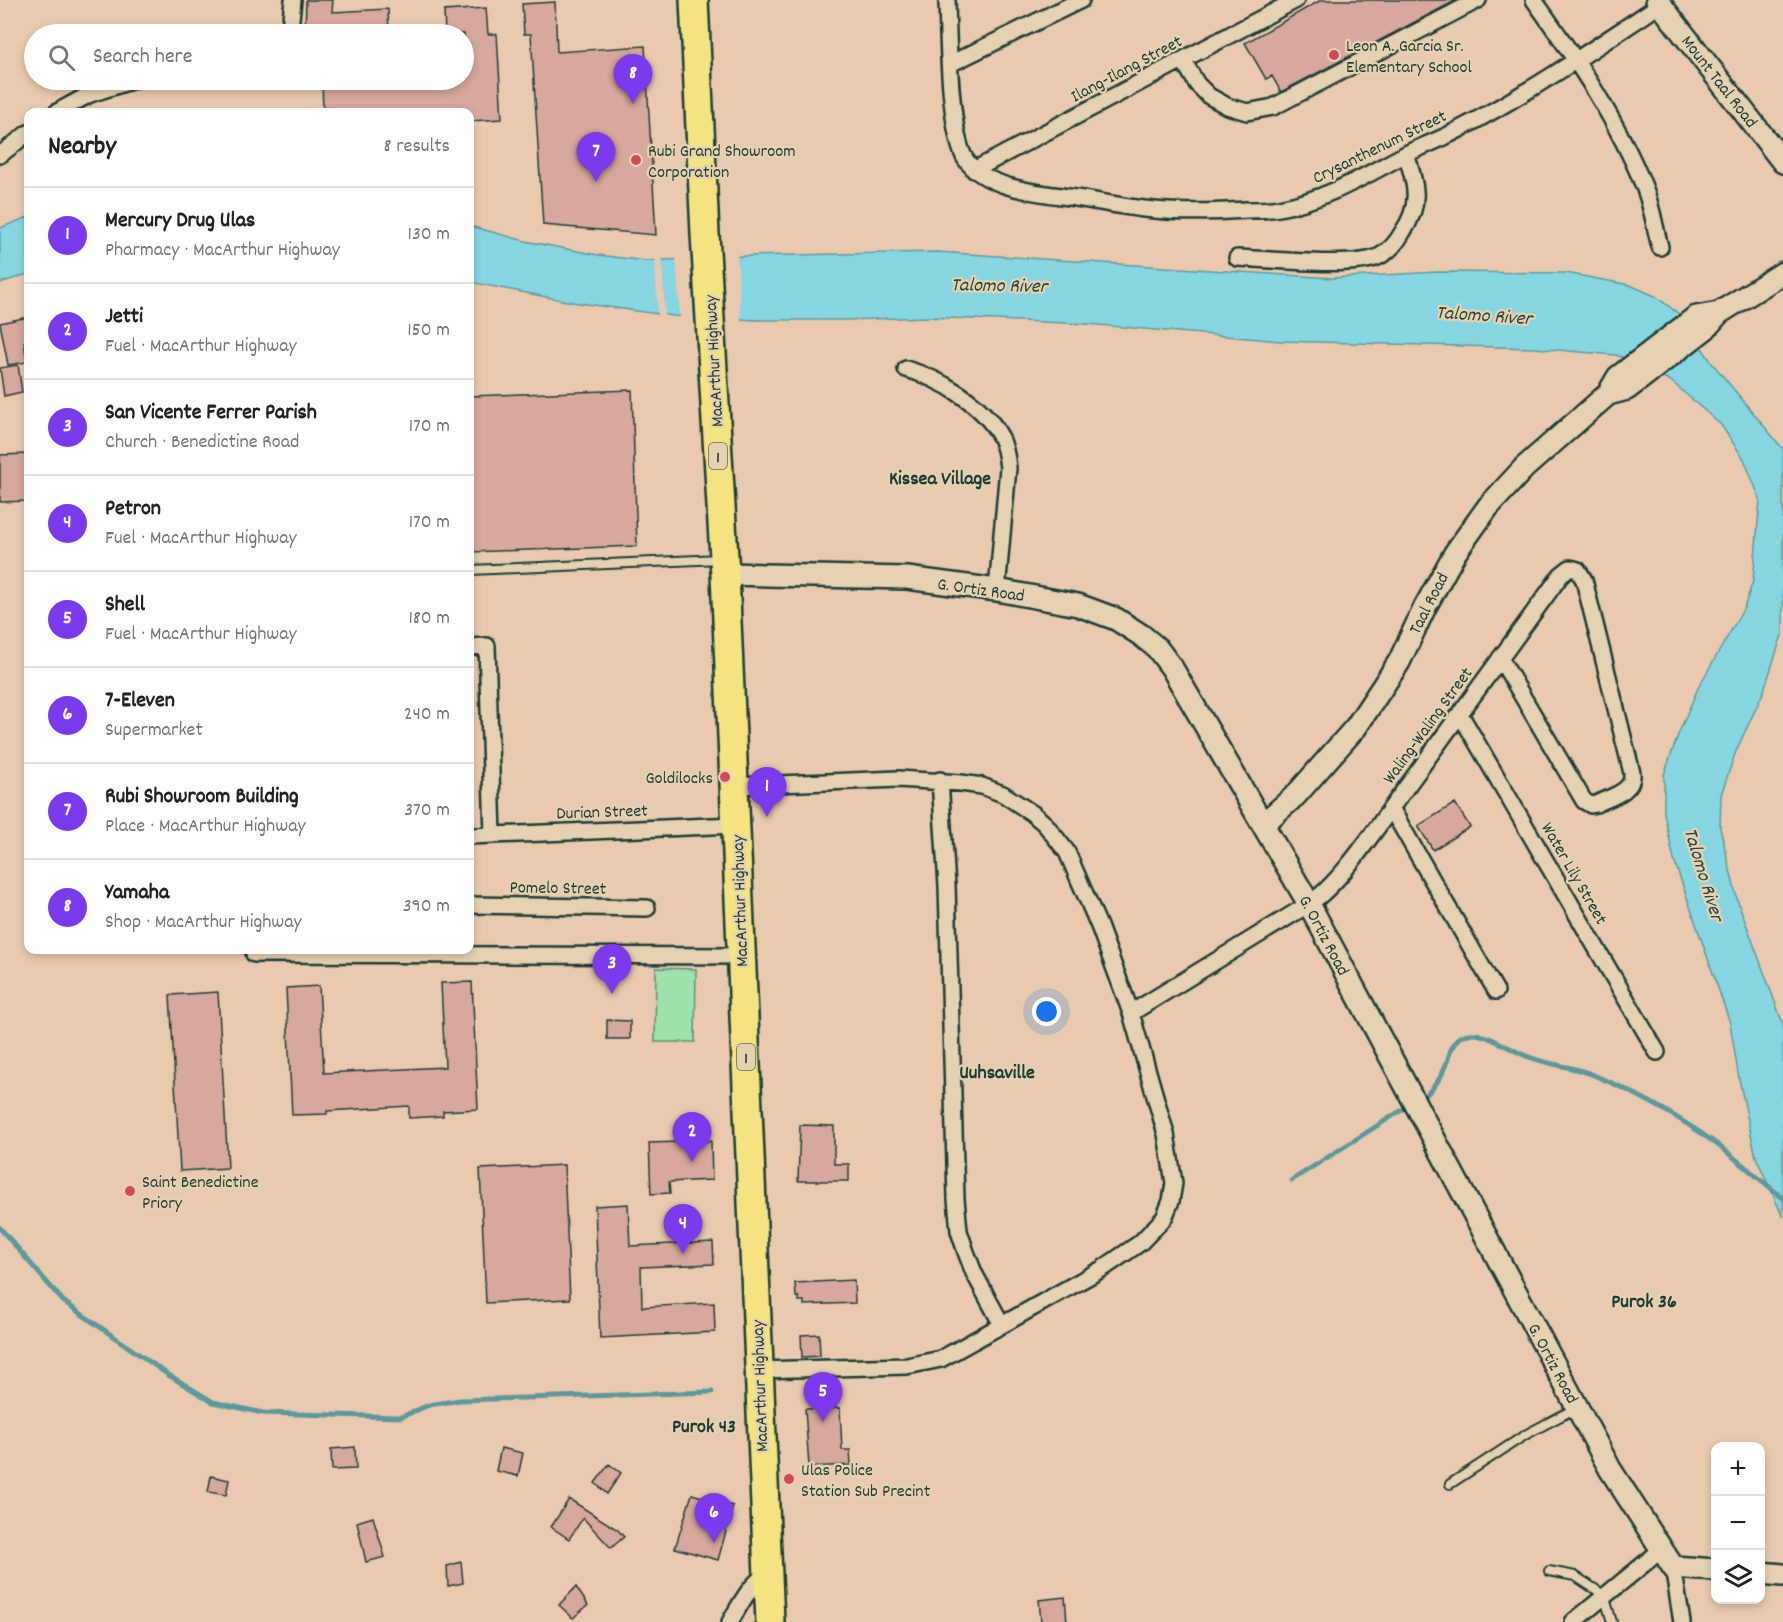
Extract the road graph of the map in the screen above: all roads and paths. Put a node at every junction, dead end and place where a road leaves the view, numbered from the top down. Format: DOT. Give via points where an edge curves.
graph roads {
  1 [pos="293,0"];
  2 [pos="694,0"];
  3 [pos="946,0"];
  4 [pos="1081,0"];
  5 [pos="1296,0"];
  6 [pos="1478,0"];
  7 [pos="1534,0"];
  8 [pos="1659,2"];
  9 [pos="290,24"];
  10 [pos="1183,60"];
  11 [pos="1577,60"];
  12 [pos="950,64"];
  13 [pos="103,90"];
  14 [pos="64,108"];
  15 [pos="24,136"];
  16 [pos="1406,154"];
  17 [pos="0,155"];
  18 [pos="1783,162"];
  19 [pos="974,170"];
  20 [pos="1660,247"];
  21 [pos="1237,258"];
  22 [pos="1783,273"];
  23 [pos="906,369"];
  24 [pos="725,566"];
  25 [pos="474,570"];
  26 [pos="997,590"];
  27 [pos="474,647"];
  28 [pos="1500,658"];
  29 [pos="1460,714"];
  30 [pos="940,780"];
  31 [pos="734,786"];
  32 [pos="1391,808"];
  33 [pos="1263,824"];
  34 [pos="736,825"];
  35 [pos="493,835"];
  36 [pos="474,836"];
  37 [pos="1309,904"];
  38 [pos="474,905"];
  39 [pos="647,908"];
  40 [pos="254,954"];
  41 [pos="741,956"];
  42 [pos="1496,991"];
  43 [pos="1131,1013"];
  44 [pos="1657,1052"];
  45 [pos="1002,1325"];
  46 [pos="758,1370"];
  47 [pos="1577,1407"];
  48 [pos="1450,1485"];
  49 [pos="1667,1558"];
  50 [pos="1711,1569"];
  51 [pos="1549,1571"];
  52 [pos="768,1573"];
  53 [pos="1765,1573"];
  54 [pos="1783,1575"];
  55 [pos="1604,1595"];
  56 [pos="730,1622"];
  57 [pos="770,1622"];
  58 [pos="1573,1622"];
  59 [pos="1612,1622"];
  60 [pos="1682,1622"];
  1 -- 9 [label="street"];
  2 -- 24 [label="highway, MacArthur Highway / 1"];
  3 -- 12 [label="street"];
  4 -- 12 [label="street"];
  5 -- 10 [label="street, Ilang-Ilang Street"];
  6 -- 10 [label="street" via="1273,107 1247,112 1218,101 1197,84"];
  7 -- 11 [label="street"];
  8 -- 11 [label="street, Crysanthenum Street"];
  8 -- 18 [label="street, Mount Taal Road"];
  10 -- 19 [label="street, Ilang-Ilang Street"];
  11 -- 16 [label="street, Crysanthenum Street" via="1456,131"];
  11 -- 20 [label="street" via="1646,191"];
  12 -- 19 [label="street" via="958,145"];
  13 -- 14 [label="street"];
  15 -- 17 [label="street"];
  16 -- 19 [label="street, Crysanthenum Street" via="1324,196 1278,208 1227,212 1154,210 1036,192 992,180"];
  16 -- 21 [label="street" via="1415,181 1416,201 1410,223 1378,257 1346,263"];
  22 -- 33 [label="street, Taal Road" via="1700,323 1617,387 1525,467 1488,507 1455,553 1399,662 1356,727 1296,795"];
  23 -- 26 [label="street" via="959,394 1000,436 1008,468"];
  24 -- 25 [label="lane"];
  24 -- 26 [label="street, G. Ortiz Road" via="907,578"];
  24 -- 31 [label="highway, MacArthur Highway / 1"];
  26 -- 33 [label="street, G. Ortiz Road" via="1078,605 1116,619 1157,648"];
  27 -- 35 [label="street" via="487,646"];
  28 -- 28 [label="street, Waling-Waling Street" via="1565,571 1574,568 1582,574 1632,773 1629,786 1596,804 1584,801"];
  28 -- 29 [label="street, Waling-Waling Street"];
  29 -- 32 [label="street, Waling-Waling Street"];
  29 -- 44 [label="street, Water Lily Street"];
  30 -- 31 [label="street"];
  30 -- 43 [label="street" via="982,786 1003,794 1032,813 1057,838 1099,926"];
  30 -- 45 [label="street" via="948,886 958,1231 974,1273"];
  31 -- 34 [label="highway, MacArthur Highway / 1"];
  32 -- 37 [label="street, Waling-Waling Street" via="1338,877"];
  32 -- 42 [label="street"];
  33 -- 37 [label="street, G. Ortiz Road"];
  34 -- 35 [label="street, Durian Street"];
  34 -- 41 [label="highway, MacArthur Highway / 1"];
  35 -- 36 [label="street, Durian Street"];
  37 -- 43 [label="street, Waling-Waling Street"];
  37 -- 47 [label="street, G. Ortiz Road"];
  38 -- 39 [label="street, Pomelo Street"];
  40 -- 41 [label="street"];
  41 -- 46 [label="highway, MacArthur Highway / 1"];
  43 -- 45 [label="street" via="1173,1167 1171,1201 1164,1218 1125,1255"];
  45 -- 46 [label="street" via="956,1352 925,1363"];
  46 -- 52 [label="highway, MacArthur Highway / 1"];
  47 -- 48 [label="lane"];
  47 -- 49 [label="street, G. Ortiz Road" via="1610,1469"];
  49 -- 50 [label="street"];
  49 -- 55 [label="street"];
  49 -- 60 [label="street, G. Ortiz Road"];
  51 -- 55 [label="lane" via="1575,1576"];
  52 -- 56 [label="street" via="755,1584"];
  52 -- 57 [label="highway, MacArthur Highway / 1"];
  53 -- 54 [label="street"];
  55 -- 58 [label="street"];
  55 -- 59 [label="lane"];
}
